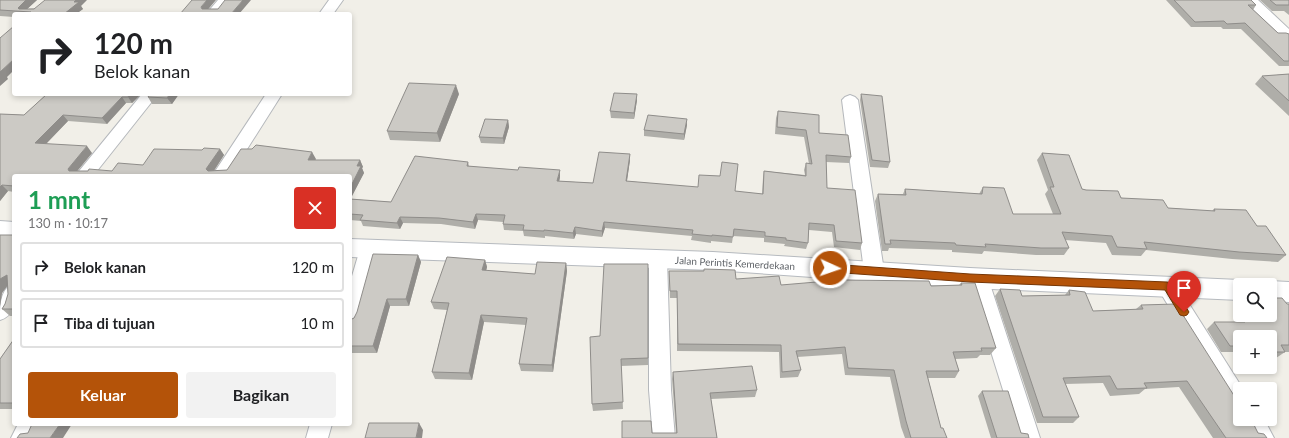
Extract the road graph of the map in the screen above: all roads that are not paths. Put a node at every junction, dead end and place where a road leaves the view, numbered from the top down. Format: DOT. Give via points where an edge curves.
graph roads {
  1 [pos="224,0"];
  2 [pos="336,0"];
  3 [pos="1250,0"];
  4 [pos="215,12"];
  5 [pos="327,12"];
  6 [pos="1289,36"];
  7 [pos="148,96"];
  8 [pos="273,96"];
  9 [pos="850,100"];
  10 [pos="86,174"];
  11 [pos="222,174"];
  12 [pos="0,230"];
  13 [pos="12,230"];
  14 [pos="360,249"];
  15 [pos="658,259"];
  16 [pos="874,271"];
  17 [pos="978,278"];
  18 [pos="1167,286"];
  19 [pos="1233,290"];
  20 [pos="1277,291"];
  21 [pos="1289,292"];
  22 [pos="12,294"];
  23 [pos="352,305"];
  24 [pos="0,312"];
  25 [pos="1233,392"];
  26 [pos="29,426"];
  27 [pos="320,426"];
  28 [pos="1255,426"];
  29 [pos="22,438"];
  30 [pos="317,438"];
  31 [pos="664,438"];
  32 [pos="1029,438"];
  33 [pos="1263,438"];
  1 -- 4 [label="street"];
  2 -- 5 [label="street"];
  3 -- 6 [label="street"];
  7 -- 10 [label="street"];
  8 -- 11 [label="street"];
  9 -- 16 [label="street"];
  12 -- 13 [label="street"];
  14 -- 15 [label="street, Jalan Perintis Kemerdekaan"];
  14 -- 23 [label="street"];
  15 -- 16 [label="street, Jalan Perintis Kemerdekaan"];
  15 -- 31 [label="street" via="660,390"];
  16 -- 17 [label="street, Jalan Perintis Kemerdekaan"];
  17 -- 18 [label="street, Jalan Perintis Kemerdekaan"];
  17 -- 32 [label="street"];
  18 -- 19 [label="street, Jalan Perintis Kemerdekaan"];
  18 -- 25 [label="street"];
  20 -- 21 [label="street"];
  22 -- 24 [label="street"];
  26 -- 29 [label="street"];
  27 -- 30 [label="street"];
  28 -- 33 [label="street"];
}
